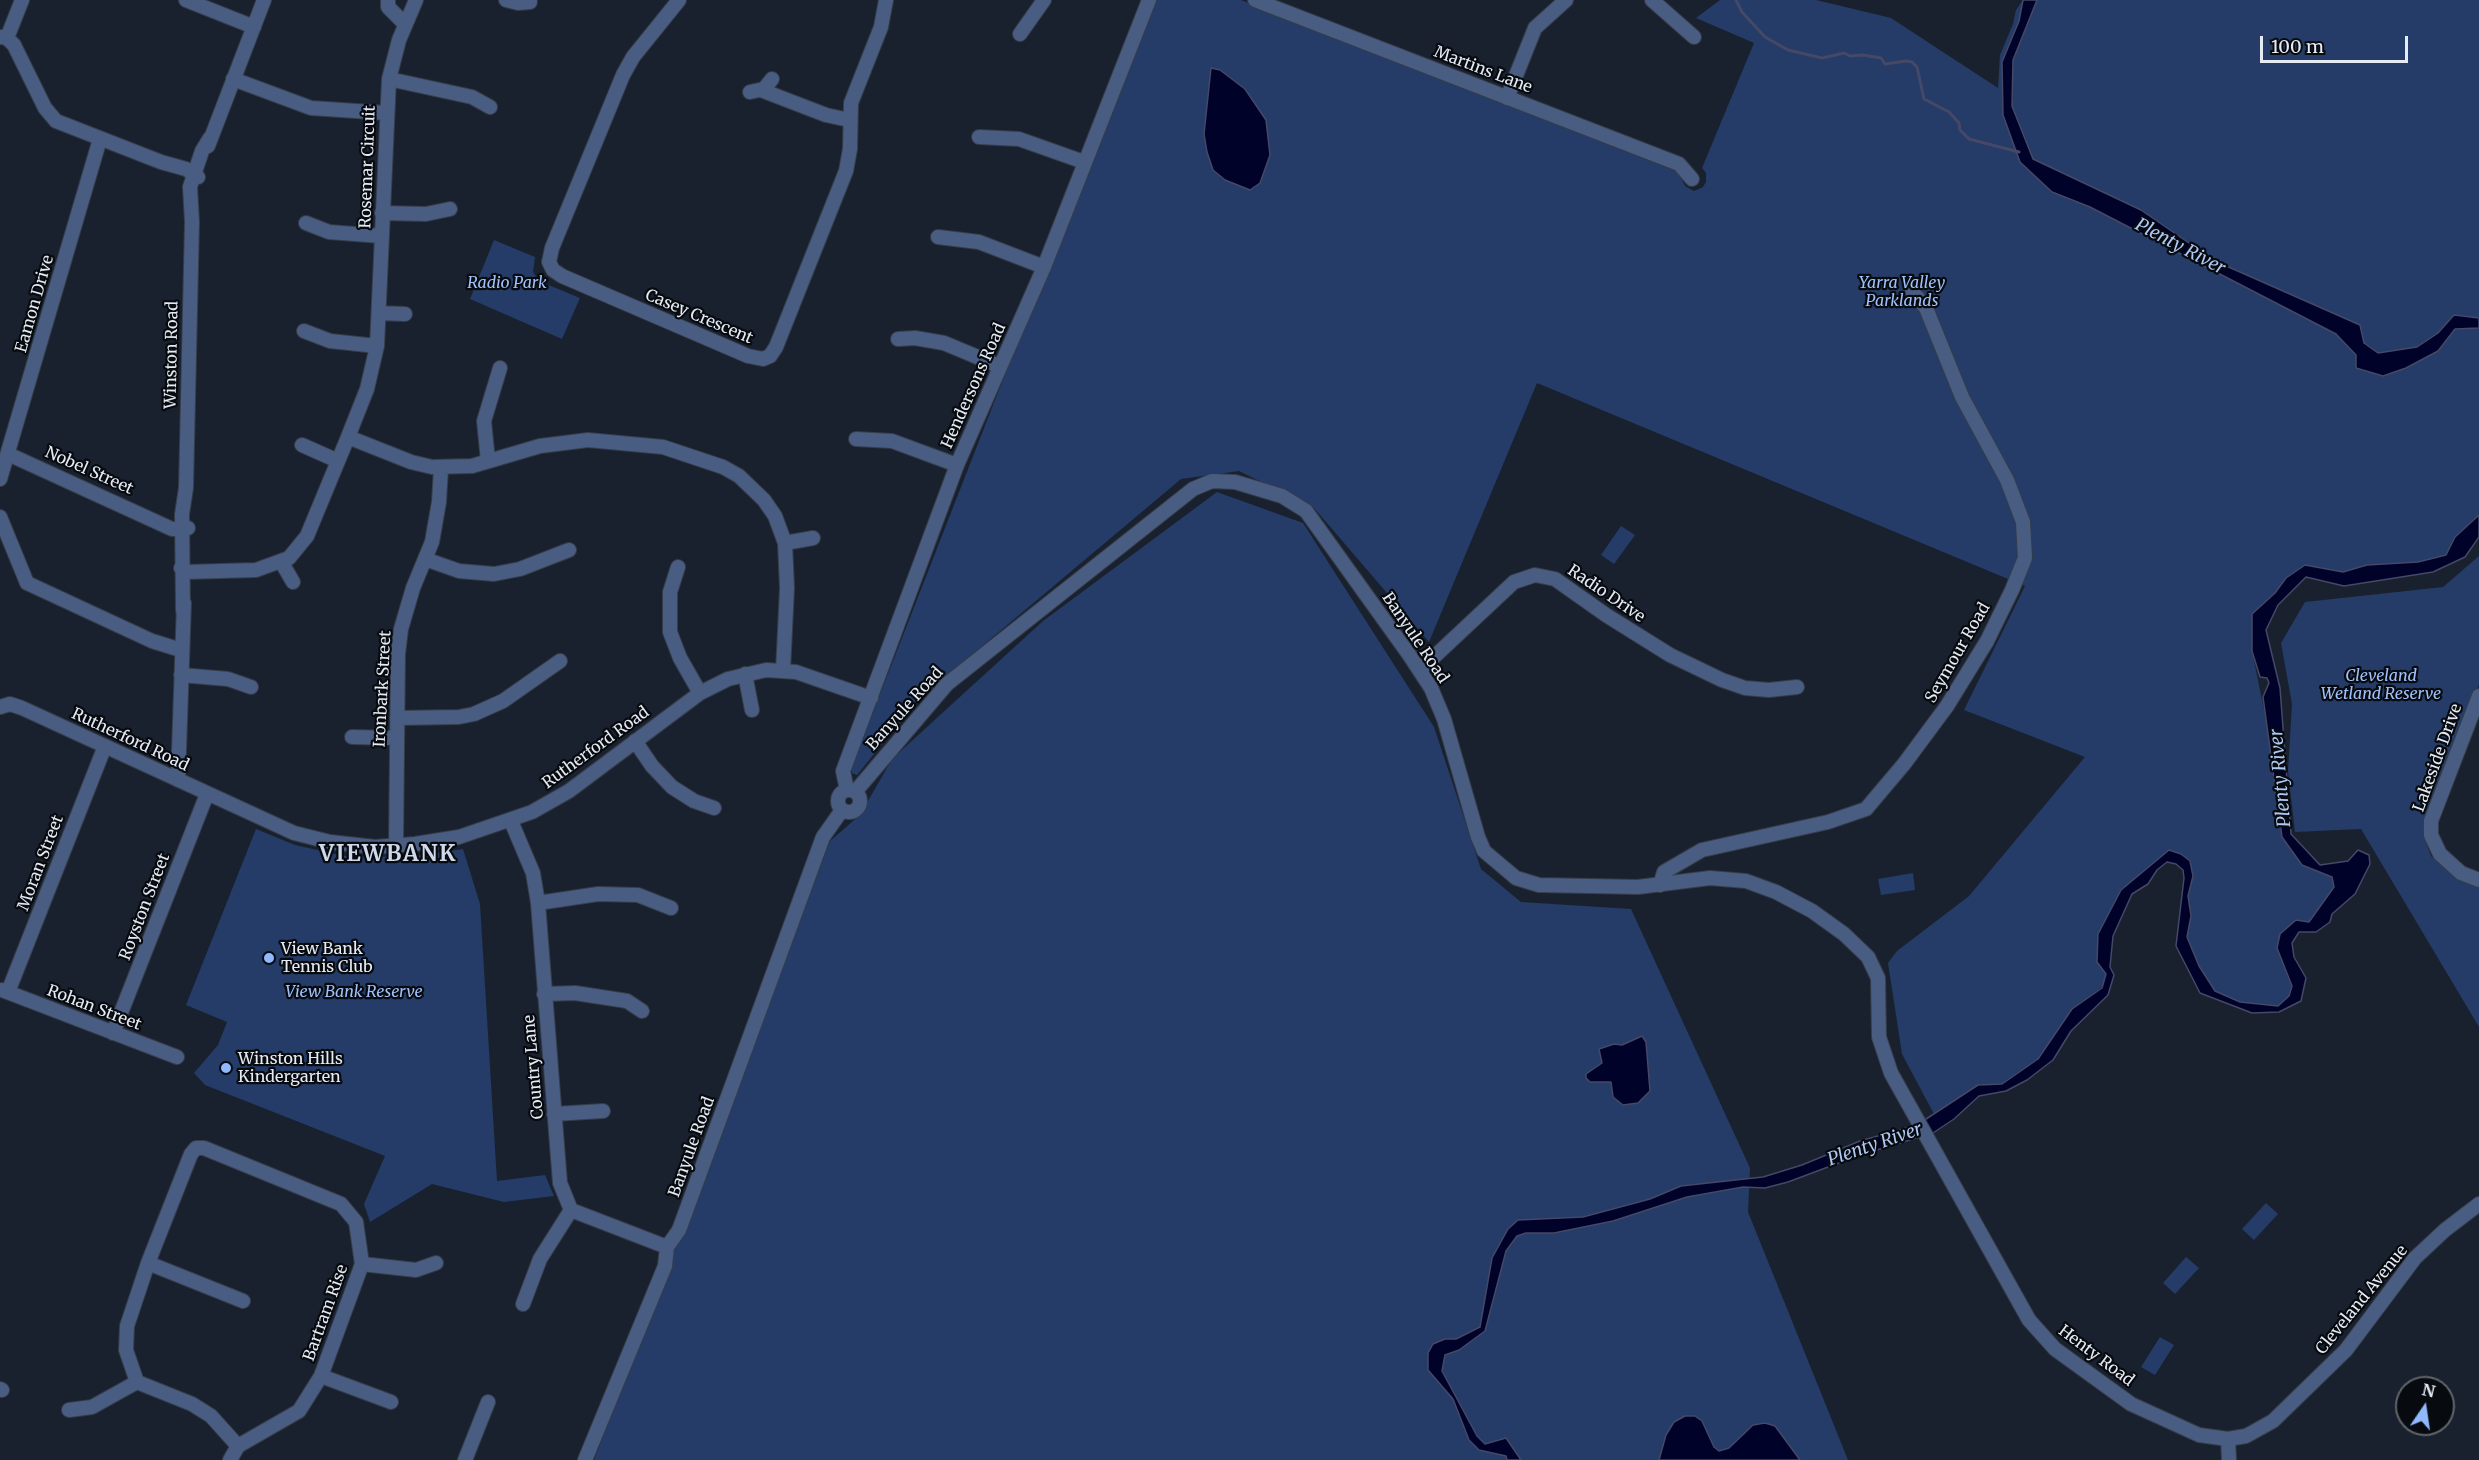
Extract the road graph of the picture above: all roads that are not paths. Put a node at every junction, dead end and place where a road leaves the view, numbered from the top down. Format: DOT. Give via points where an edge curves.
graph roads {
  1 [pos="22,0"];
  2 [pos="186,0"];
  3 [pos="264,0"];
  4 [pos="388,0"];
  5 [pos="416,0"];
  6 [pos="506,0"];
  7 [pos="679,0"];
  8 [pos="1044,0"];
  9 [pos="1149,0"];
  10 [pos="1255,0"];
  11 [pos="1566,0"];
  12 [pos="1652,0"];
  13 [pos="882,1"];
  14 [pos="530,2"];
  15 [pos="405,24"];
  16 [pos="254,27"];
  17 [pos="1020,34"];
  18 [pos="1694,37"];
  19 [pos="4,38"];
  20 [pos="233,79"];
  21 [pos="389,79"];
  22 [pos="772,79"];
  23 [pos="1508,98"];
  24 [pos="490,107"];
  25 [pos="386,112"];
  26 [pos="849,120"];
  27 [pos="979,137"];
  28 [pos="100,139"];
  29 [pos="1084,162"];
  30 [pos="194,176"];
  31 [pos="1692,179"];
  32 [pos="450,209"];
  33 [pos="382,213"];
  34 [pos="306,223"];
  35 [pos="381,236"];
  36 [pos="938,237"];
  37 [pos="1044,267"];
  38 [pos="1912,291"];
  39 [pos="379,313"];
  40 [pos="405,314"];
  41 [pos="304,332"];
  42 [pos="898,339"];
  43 [pos="377,346"];
  44 [pos="999,366"];
  45 [pos="500,368"];
  46 [pos="348,437"];
  47 [pos="856,439"];
  48 [pos="302,445"];
  49 [pos="8,454"];
  50 [pos="338,460"];
  51 [pos="488,460"];
  52 [pos="957,465"];
  53 [pos="441,468"];
  54 [pos="0,479"];
  55 [pos="0,517"];
  56 [pos="184,527"];
  57 [pos="813,538"];
  58 [pos="785,543"];
  59 [pos="569,550"];
  60 [pos="425,559"];
  61 [pos="282,563"];
  62 [pos="678,567"];
  63 [pos="185,568"];
  64 [pos="292,582"];
  65 [pos="181,650"];
  66 [pos="560,661"];
  67 [pos="1420,670"];
  68 [pos="783,671"];
  69 [pos="745,674"];
  70 [pos="181,675"];
  71 [pos="1797,686"];
  72 [pos="251,687"];
  73 [pos="700,693"];
  74 [pos="2479,696"];
  75 [pos="871,698"];
  76 [pos="0,707"];
  77 [pos="752,710"];
  78 [pos="397,718"];
  79 [pos="352,737"];
  80 [pos="397,738"];
  81 [pos="636,741"];
  82 [pos="105,746"];
  83 [pos="178,780"];
  84 [pos="851,791"];
  85 [pos="207,794"];
  86 [pos="714,808"];
  87 [pos="511,821"];
  88 [pos="396,846"];
  89 [pos="2479,880"];
  90 [pos="1660,885"];
  91 [pos="538,903"];
  92 [pos="671,908"];
  93 [pos="4,991"];
  94 [pos="544,994"];
  95 [pos="642,1011"];
  96 [pos="113,1033"];
  97 [pos="177,1057"];
  98 [pos="603,1111"];
  99 [pos="554,1114"];
  100 [pos="1936,1151"];
  101 [pos="2479,1204"];
  102 [pos="571,1210"];
  103 [pos="668,1247"];
  104 [pos="148,1263"];
  105 [pos="436,1263"];
  106 [pos="362,1264"];
  107 [pos="243,1301"];
  108 [pos="523,1304"];
  109 [pos="321,1376"];
  110 [pos="137,1382"];
  111 [pos="391,1402"];
  112 [pos="488,1402"];
  113 [pos="69,1410"];
  114 [pos="2228,1439"];
  115 [pos="238,1446"];
  116 [pos="230,1460"];
  117 [pos="465,1460"];
  118 [pos="585,1460"];
  119 [pos="2229,1460"];
  1 -- 19 [label="street"];
  2 -- 16 [label="street"];
  3 -- 16 [label="street, Winston Road"];
  4 -- 15 [label="street" via="388,7"];
  5 -- 15 [label="street, Rosemar Circuit"];
  6 -- 14 [label="street"];
  7 -- 26 [label="street, Casey Crescent" via="623,75 550,254 550,266 556,273 748,356 766,358 776,347 846,171"];
  8 -- 17 [label="street"];
  9 -- 29 [label="street, Hendersons Road"];
  10 -- 23 [label="street, Martins Lane"];
  11 -- 23 [label="street" via="1535,28"];
  12 -- 18 [label="street"];
  13 -- 26 [label="street, Casey Crescent" via="881,27 853,97"];
  15 -- 21 [label="street, Rosemar Circuit"];
  16 -- 20 [label="street, Winston Road"];
  19 -- 28 [label="street" via="18,50 52,117"];
  20 -- 25 [label="street" via="311,108"];
  20 -- 30 [label="street, Winston Road"];
  21 -- 24 [label="street" via="472,97"];
  21 -- 25 [label="street, Rosemar Circuit"];
  22 -- 26 [label="street" via="756,91"];
  23 -- 31 [label="street, Martins Lane" via="1679,164"];
  25 -- 33 [label="street, Rosemar Circuit"];
  27 -- 29 [label="street" via="1019,139"];
  28 -- 30 [label="street"];
  28 -- 49 [label="street, Eamon Drive"];
  29 -- 37 [label="street, Hendersons Road"];
  30 -- 56 [label="street, Winston Road"];
  32 -- 33 [label="street" via="426,214"];
  33 -- 35 [label="street, Rosemar Circuit"];
  34 -- 35 [label="street" via="329,231"];
  35 -- 39 [label="street, Rosemar Circuit"];
  36 -- 37 [label="street" via="979,242"];
  37 -- 44 [label="street, Hendersons Road"];
  38 -- 90 [label="street, Seymour Road" via="1926,308 1962,397 2007,480 2023,522 2025,558 1987,641 1947,706 1866,809 1828,822 1702,850 1664,872"];
  39 -- 40 [label="street"];
  39 -- 43 [label="street, Rosemar Circuit"];
  41 -- 43 [label="street" via="330,341"];
  42 -- 44 [label="street" via="944,343"];
  43 -- 46 [label="street, Rosemar Circuit" via="369,383"];
  44 -- 52 [label="street, Hendersons Road" via="998,377"];
  45 -- 51 [label="street" via="485,415 483,435"];
  46 -- 50 [label="street, Rosemar Circuit"];
  46 -- 53 [label="street" via="411,462"];
  47 -- 52 [label="street" via="892,441"];
  48 -- 50 [label="street"];
  49 -- 54 [label="street, Eamon Drive"];
  49 -- 56 [label="street, Nobel Street" via="156,519"];
  50 -- 61 [label="street, Rosemar Circuit" via="303,543"];
  51 -- 53 [label="street" via="472,466"];
  51 -- 58 [label="street" via="540,446 588,440 637,443 687,453 723,467 753,488 775,516"];
  52 -- 75 [label="street, Hendersons Road"];
  53 -- 60 [label="street, Ironbark Street" via="436,521"];
  55 -- 65 [label="street" via="27,583 152,641"];
  56 -- 63 [label="street, Winston Road"];
  57 -- 58 [label="street"];
  58 -- 68 [label="street"];
  59 -- 60 [label="street" via="520,569 494,574 459,572"];
  60 -- 78 [label="street, Ironbark Street" via="401,629"];
  61 -- 63 [label="street" via="256,570"];
  61 -- 64 [label="street"];
  62 -- 73 [label="street" via="670,592 670,632"];
  63 -- 65 [label="street, Winston Road"];
  65 -- 70 [label="street, Winston Road"];
  66 -- 78 [label="street" via="503,700 474,714"];
  67 -- 71 [label="street, Radio Drive" via="1514,582 1535,575 1555,579 1670,655 1722,680 1745,688 1769,690"];
  67 -- 84 [label="street, Banyule Road" via="1306,511 1282,496 1235,482 1212,481 1193,489 947,684"];
  67 -- 90 [label="street, Banyule Road" via="1444,719 1484,851 1516,879 1539,885"];
  68 -- 69 [label="street, Rutherford Road"];
  68 -- 75 [label="street, Rutherford Road" via="808,675"];
  69 -- 73 [label="street, Rutherford Road"];
  69 -- 77 [label="street"];
  70 -- 72 [label="street" via="228,679"];
  70 -- 83 [label="street, Winston Road"];
  73 -- 81 [label="street, Rutherford Road"];
  74 -- 89 [label="street, Lakeside Drive" via="2432,821 2431,835 2440,854 2461,873"];
  75 -- 84 [label="street, Hendersons Road" via="843,771"];
  76 -- 82 [label="street, Rutherford Road" via="15,705"];
  78 -- 80 [label="street, Ironbark Street"];
  79 -- 80 [label="street"];
  80 -- 88 [label="street, Ironbark Street"];
  81 -- 86 [label="street" via="672,787"];
  81 -- 87 [label="street, Rutherford Road" via="569,791"];
  82 -- 83 [label="street, Rutherford Road"];
  82 -- 93 [label="street, Moran Street"];
  83 -- 85 [label="street, Rutherford Road"];
  84 -- 103 [label="street, Banyule Road" via="840,794 837,801 842,810 823,837 679,1230"];
  85 -- 88 [label="street, Rutherford Road" via="313,839 355,846"];
  85 -- 96 [label="street, Royston Street"];
  87 -- 88 [label="street, Rutherford Road" via="459,837"];
  87 -- 91 [label="street, Country Lane" via="533,873"];
  90 -- 100 [label="street, Banyule Road" via="1710,878 1746,881 1812,911 1868,957 1878,978 1880,1037 1891,1073"];
  91 -- 92 [label="street" via="598,894 638,895"];
  91 -- 94 [label="street, Country Lane"];
  93 -- 96 [label="street, Rohan Street"];
  94 -- 95 [label="street" via="575,993 627,1001"];
  94 -- 99 [label="street, Country Lane"];
  96 -- 97 [label="street, Rohan Street"];
  98 -- 99 [label="street"];
  99 -- 102 [label="street, Country Lane" via="560,1183"];
  100 -- 114 [label="street, Henty Road" via="2029,1320 2055,1349 2131,1404 2199,1435"];
  101 -- 114 [label="street, Cleveland Avenue" via="2415,1258 2325,1372 2272,1421 2246,1436"];
  102 -- 103 [label="street"];
  102 -- 108 [label="street" via="540,1258"];
  103 -- 118 [label="street, Banyule Road" via="665,1266"];
  104 -- 106 [label="street, Bartram Rise" via="196,1143 341,1204 356,1222"];
  104 -- 107 [label="street"];
  104 -- 110 [label="street, Bartram Rise" via="127,1326 126,1350"];
  105 -- 106 [label="street" via="416,1270"];
  106 -- 109 [label="street, Bartram Rise"];
  109 -- 111 [label="street"];
  109 -- 115 [label="street, Bartram Rise" via="299,1411"];
  110 -- 113 [label="street" via="93,1407"];
  110 -- 115 [label="street" via="211,1416"];
  112 -- 117 [label="street"];
  114 -- 119 [label="street"];
  115 -- 116 [label="street"];
}
